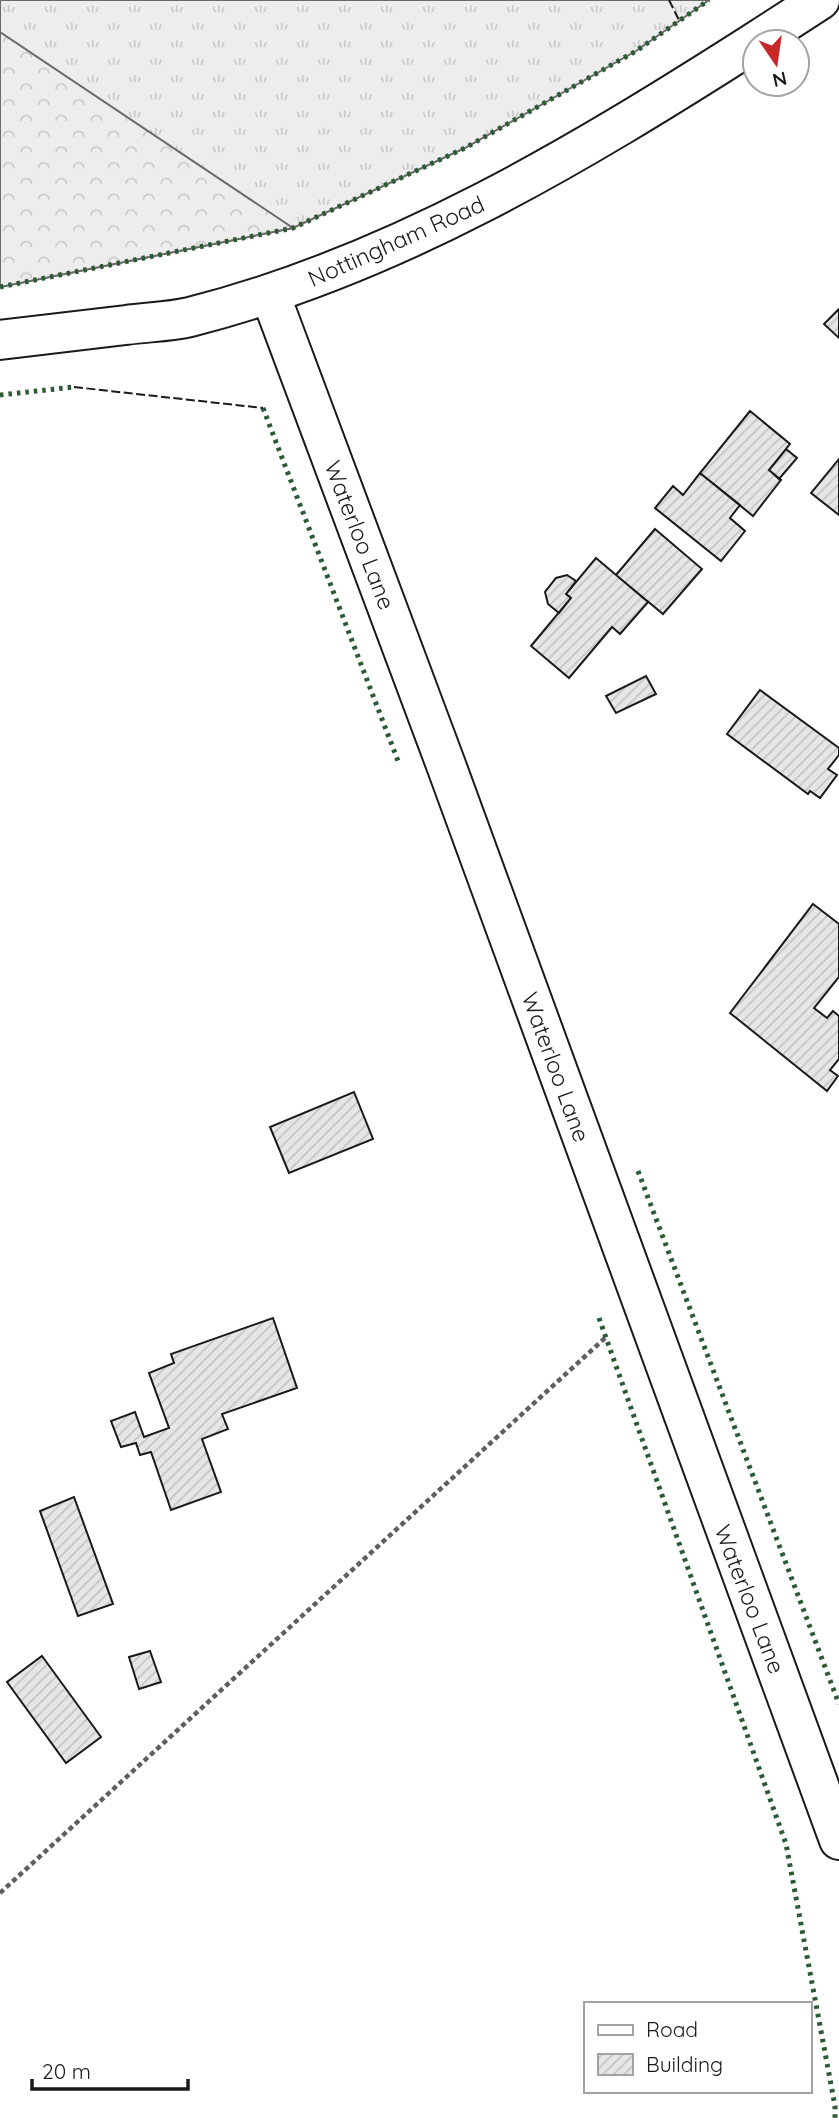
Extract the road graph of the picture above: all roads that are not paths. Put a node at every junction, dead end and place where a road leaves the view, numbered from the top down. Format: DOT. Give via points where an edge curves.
graph roads {
  1 [pos="820,0"];
  2 [pos="777,28"];
  3 [pos="741,51"];
  4 [pos="270,294"];
  5 [pos="0,340"];
  6 [pos="839,1840"];
  1 -- 2 [label="street, Nottingham Road"];
  3 -- 4 [label="street, Nottingham Road" via="624,125 489,200 376,253"];
  4 -- 5 [label="street, Nottingham Road" via="186,318"];
  4 -- 6 [label="street, Waterloo Lane"];
}
